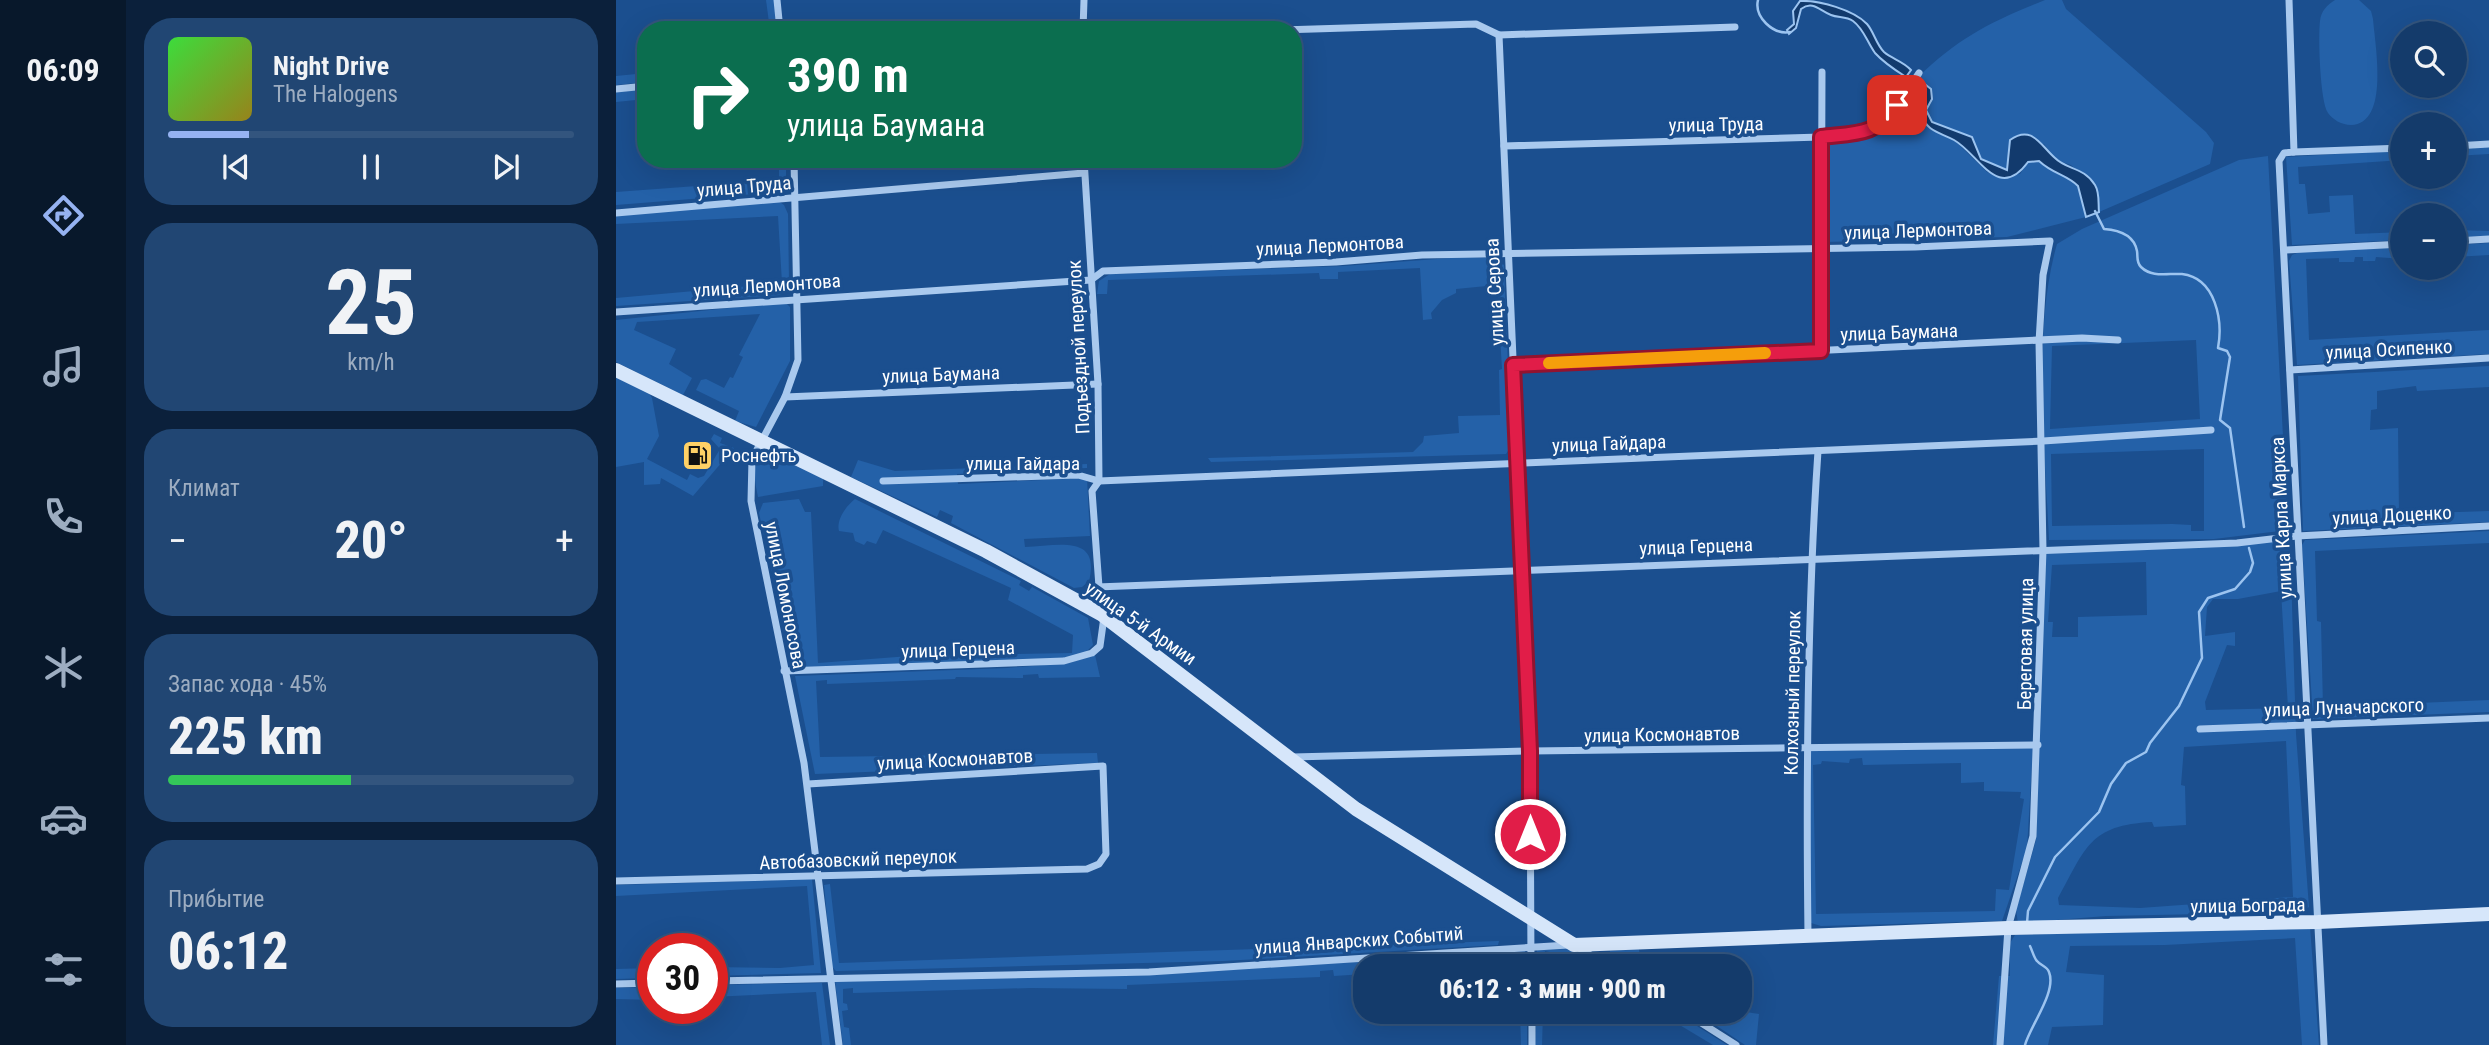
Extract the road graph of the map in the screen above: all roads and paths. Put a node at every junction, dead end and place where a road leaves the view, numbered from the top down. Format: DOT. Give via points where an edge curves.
graph roads {
  1 [pos="777,0"];
  2 [pos="1084,0"];
  3 [pos="2288,0"];
  4 [pos="779,21"];
  5 [pos="1083,21"];
  6 [pos="1735,27"];
  7 [pos="1302,29"];
  8 [pos="1499,35"];
  9 [pos="1822,72"];
  10 [pos="1919,73"];
  11 [pos="637,87"];
  12 [pos="616,89"];
  13 [pos="1821,137"];
  14 [pos="2489,144"];
  15 [pos="1504,145"];
  16 [pos="2467,145"];
  17 [pos="2390,148"];
  18 [pos="2294,152"];
  19 [pos="794,168"];
  20 [pos="1084,168"];
  21 [pos="1084,173"];
  22 [pos="794,198"];
  23 [pos="616,213"];
  24 [pos="2489,239"];
  25 [pos="2467,240"];
  26 [pos="2050,241"];
  27 [pos="2390,245"];
  28 [pos="1820,249"];
  29 [pos="2285,250"];
  30 [pos="1508,254"];
  31 [pos="1091,280"];
  32 [pos="795,299"];
  33 [pos="616,312"];
  34 [pos="2119,341"];
  35 [pos="2039,342"];
  36 [pos="1821,351"];
  37 [pos="2489,358"];
  38 [pos="1513,365"];
  39 [pos="616,370"];
  40 [pos="2290,370"];
  41 [pos="1098,384"];
  42 [pos="785,397"];
  43 [pos="2211,430"];
  44 [pos="2043,441"];
  45 [pos="758,442"];
  46 [pos="1818,451"];
  47 [pos="1518,462"];
  48 [pos="883,481"];
  49 [pos="1099,481"];
  50 [pos="2489,526"];
  51 [pos="2297,536"];
  52 [pos="2043,550"];
  53 [pos="1811,558"];
  54 [pos="1523,569"];
  55 [pos="1097,587"];
  56 [pos="1103,615"];
  57 [pos="784,671"];
  58 [pos="2489,718"];
  59 [pos="2307,724"];
  60 [pos="2200,729"];
  61 [pos="2038,745"];
  62 [pos="1806,748"];
  63 [pos="1530,751"];
  64 [pos="1287,758"];
  65 [pos="807,784"];
  66 [pos="1099,864"];
  67 [pos="817,877"];
  68 [pos="616,881"];
  69 [pos="2489,914"];
  70 [pos="1530,918"];
  71 [pos="2318,922"];
  72 [pos="2008,928"];
  73 [pos="1808,935"];
  74 [pos="1574,945"];
  75 [pos="1531,947"];
  76 [pos="1531,954"];
  77 [pos="1589,954"];
  78 [pos="828,977"];
  79 [pos="728,980"];
  80 [pos="637,983"];
  81 [pos="616,984"];
  82 [pos="1532,1024"];
  83 [pos="1703,1024"];
  84 [pos="839,1045"];
  85 [pos="1532,1045"];
  86 [pos="1736,1045"];
  87 [pos="2000,1045"];
  88 [pos="2325,1045"];
  1 -- 4 [label="street"];
  2 -- 5 [label="street"];
  3 -- 18 [label="street"];
  6 -- 8 [label="street"];
  7 -- 8 [label="street" via="1476,24"];
  8 -- 15 [label="street, улица Серова"];
  9 -- 13 [label="street"];
  10 -- 13 [label="street, улица Труда" via="1886,122 1872,130"];
  11 -- 12 [label="street"];
  13 -- 15 [label="street, улица Труда"];
  13 -- 28 [label="street"];
  14 -- 16 [label="street"];
  15 -- 30 [label="street, улица Серова"];
  17 -- 18 [label="street"];
  18 -- 29 [label="street, улица Карла Маркса" via="2284,153 2279,161"];
  19 -- 22 [label="street, улица Ломоносова"];
  20 -- 21 [label="street, Подъездной переулок"];
  21 -- 22 [label="street, улица Труда"];
  21 -- 31 [label="street, Подъездной переулок"];
  22 -- 23 [label="street, улица Труда"];
  22 -- 32 [label="street, улица Ломоносова"];
  24 -- 25 [label="street"];
  26 -- 28 [label="street, улица Лермонтова"];
  26 -- 35 [label="street, Береговая улица"];
  27 -- 29 [label="street"];
  28 -- 30 [label="street, улица Лермонтова"];
  28 -- 36 [label="street"];
  29 -- 40 [label="street, улица Карла Маркса"];
  30 -- 31 [label="street, улица Лермонтова" via="1103,271"];
  30 -- 38 [label="street, улица Серова"];
  31 -- 32 [label="street, улица Лермонтова"];
  31 -- 41 [label="street, Подъездной переулок"];
  32 -- 33 [label="street, улица Лермонтова"];
  32 -- 42 [label="street, улица Ломоносова" via="798,360"];
  34 -- 35 [label="street, улица Баумана"];
  35 -- 36 [label="street, улица Баумана"];
  35 -- 44 [label="street, Береговая улица"];
  36 -- 38 [label="street, улица Баумана"];
  37 -- 40 [label="street, улица Осипенко"];
  38 -- 47 [label="street, улица Серова"];
  39 -- 45 [label="street, улица 5-й Армии"];
  40 -- 51 [label="street, улица Карла Маркса"];
  41 -- 42 [label="street, улица Баумана"];
  41 -- 49 [label="street, Подъездной переулок"];
  42 -- 45 [label="street, улица Ломоносова"];
  43 -- 44 [label="street, улица Гайдара"];
  44 -- 46 [label="street, улица Гайдара"];
  44 -- 52 [label="street, Береговая улица"];
  45 -- 56 [label="street, улица 5-й Армии" via="986,551"];
  45 -- 57 [label="street, улица Ломоносова" via="749,475 751,501"];
  46 -- 47 [label="street, улица Гайдара"];
  46 -- 53 [label="street, Колхозный переулок"];
  47 -- 49 [label="street, улица Гайдара"];
  47 -- 54 [label="street, улица Серова"];
  48 -- 49 [label="street, улица Гайдара" via="1078,475"];
  49 -- 55 [label="street, Подъездной переулок" via="1092,491"];
  50 -- 51 [label="street, улица Доценко"];
  51 -- 52 [label="street, улица Герцена" via="2237,543"];
  51 -- 59 [label="street, улица Карла Маркса"];
  52 -- 53 [label="street, улица Герцена"];
  52 -- 61 [label="street, Береговая улица"];
  53 -- 54 [label="street, улица Герцена"];
  53 -- 62 [label="street, Колхозный переулок"];
  54 -- 55 [label="street, улица Герцена"];
  54 -- 63 [label="street, улица Серова"];
  55 -- 56 [label="street, Подъездной переулок"];
  56 -- 57 [label="street, улица Герцена" via="1100,646 1064,661"];
  56 -- 64 [label="street, улица 5-й Армии"];
  57 -- 65 [label="street, улица Ломоносова"];
  58 -- 59 [label="street, улица Луначарского"];
  59 -- 60 [label="street, улица Луначарского"];
  59 -- 71 [label="street, улица Карла Маркса"];
  61 -- 62 [label="street, улица Космонавтов"];
  61 -- 72 [label="street, Береговая улица" via="2033,836"];
  62 -- 63 [label="street, улица Космонавтов"];
  62 -- 73 [label="street, Колхозный переулок"];
  63 -- 64 [label="street, улица Космонавтов"];
  63 -- 70 [label="street, улица Серова"];
  64 -- 70 [label="street, улица 5-й Армии" via="1396,836"];
  65 -- 66 [label="street, улица Космонавтов" via="1104,766 1105,854"];
  65 -- 67 [label="street, улица Ломоносова"];
  66 -- 67 [label="street, Автобазовский переулок" via="1087,869"];
  67 -- 68 [label="street, Автобазовский переулок"];
  67 -- 78 [label="street, улица Ломоносова"];
  69 -- 71 [label="street, улица Бограда"];
  70 -- 74 [label="street, улица 5-й Армии"];
  70 -- 75 [label="street, улица Серова"];
  71 -- 72 [label="street, улица Бограда"];
  71 -- 88 [label="street, улица Карла Маркса"];
  72 -- 73 [label="street, улица Январских Событий"];
  72 -- 87 [label="street, Береговая улица"];
  73 -- 74 [label="street, улица Январских Событий"];
  74 -- 75 [label="street, улица Январских Событий"];
  74 -- 77 [label="street, улица 5-й Армии"];
  75 -- 76 [label="street, улица Серова"];
  75 -- 78 [label="street, улица Январских Событий" via="1149,972"];
  78 -- 79 [label="street, улица Январских Событий"];
  78 -- 84 [label="street, улица Ломоносова"];
  80 -- 81 [label="street"];
  82 -- 85 [label="street"];
  83 -- 86 [label="street"];
}
